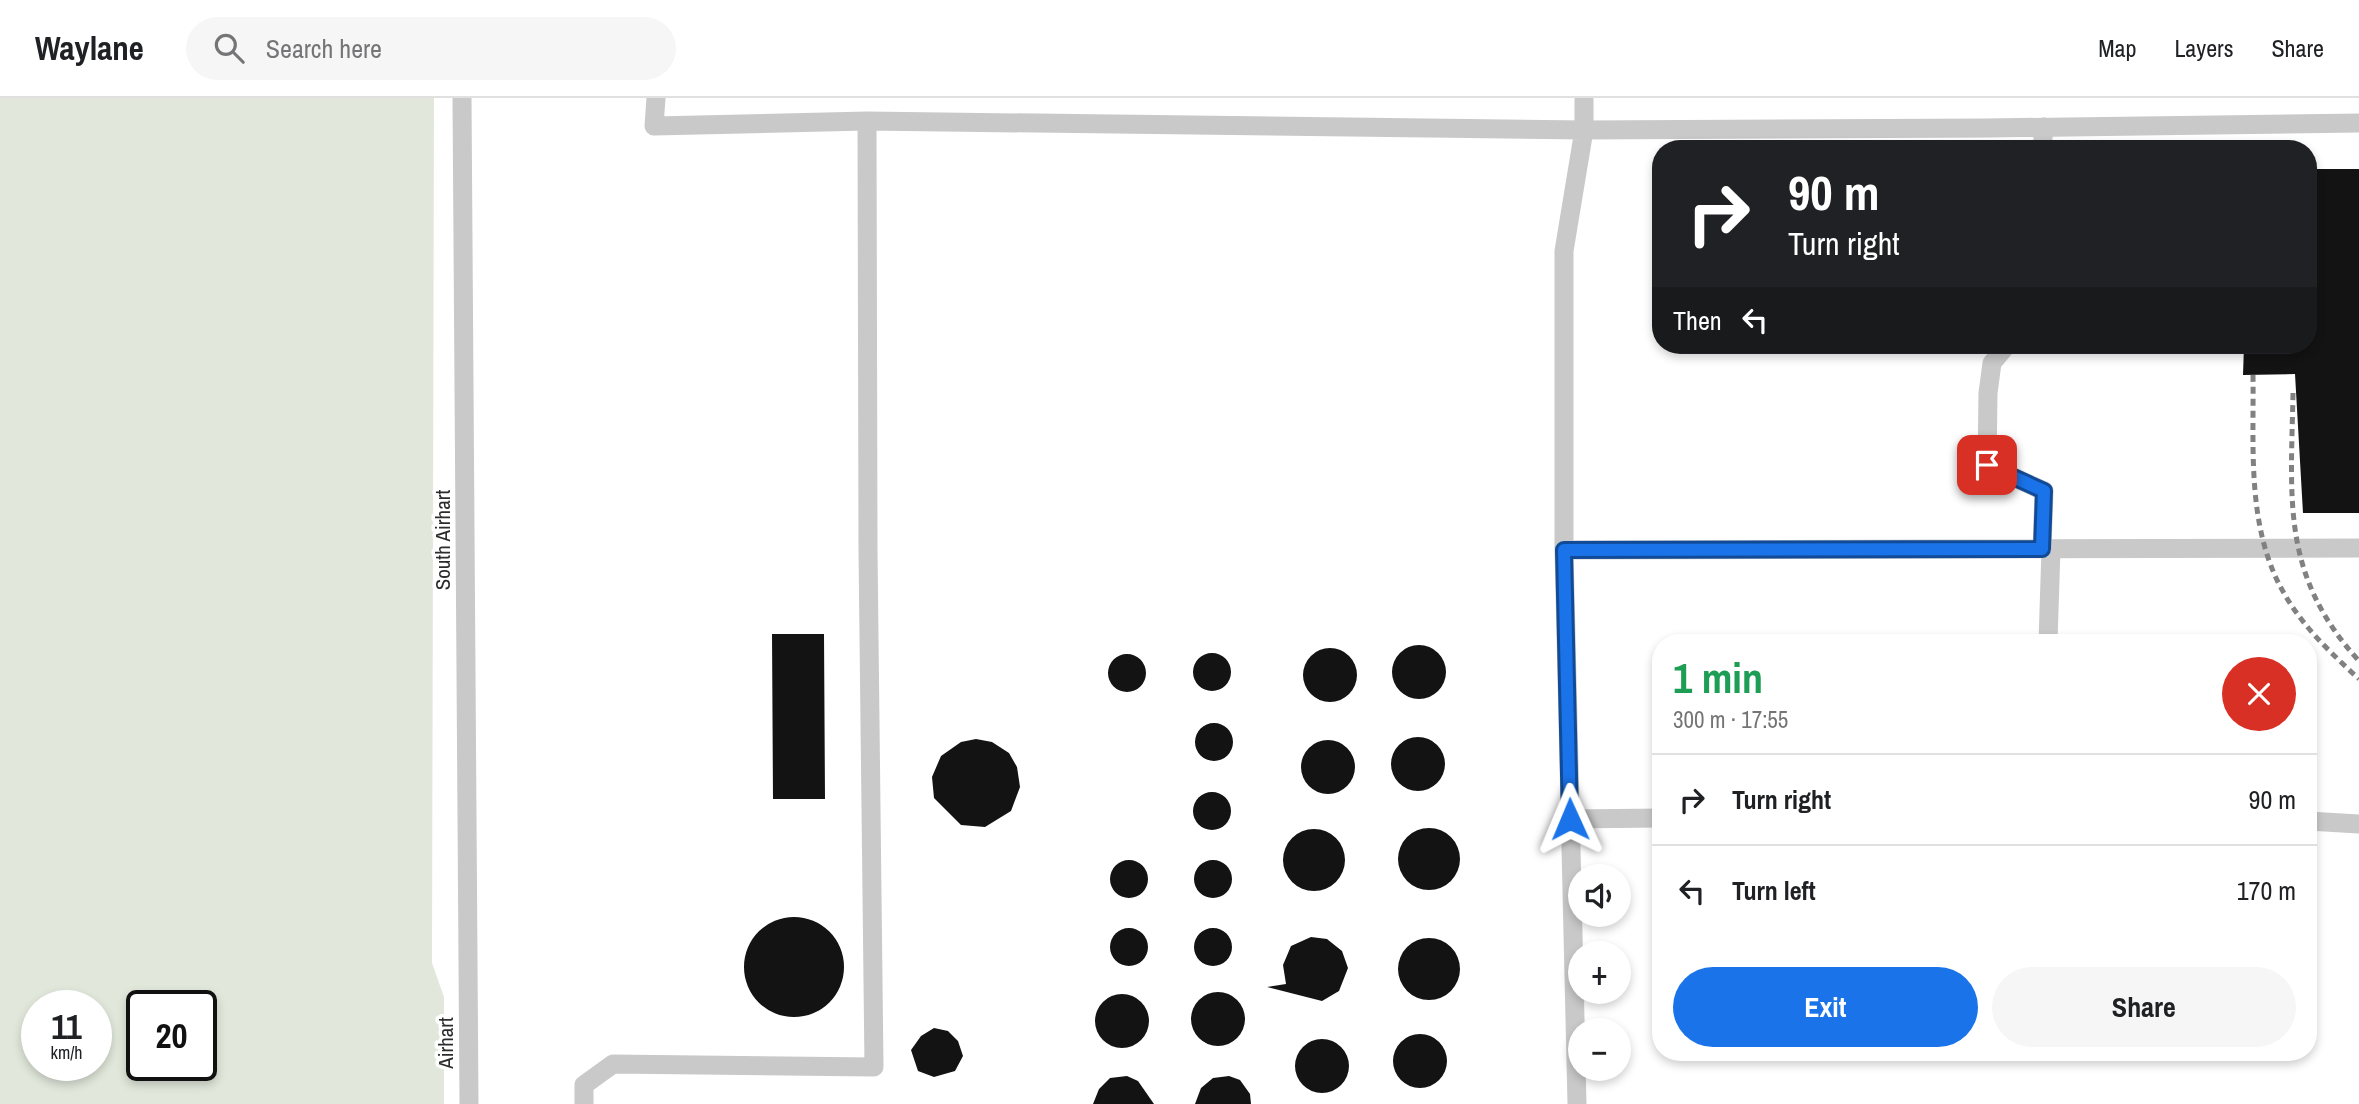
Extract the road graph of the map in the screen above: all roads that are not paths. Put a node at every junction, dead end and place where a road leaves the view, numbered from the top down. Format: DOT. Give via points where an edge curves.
graph roads {
  1 [pos="462,98"];
  2 [pos="656,98"];
  3 [pos="1584,98"];
  4 [pos="867,121"];
  5 [pos="2359,123"];
  6 [pos="2044,127"];
  7 [pos="1584,130"];
  8 [pos="2043,140"];
  9 [pos="2000,354"];
  10 [pos="2359,548"];
  11 [pos="2046,549"];
  12 [pos="1564,550"];
  13 [pos="2048,634"];
  14 [pos="1652,818"];
  15 [pos="1570,819"];
  16 [pos="2317,822"];
  17 [pos="2359,824"];
  18 [pos="469,982"];
  19 [pos="469,1104"];
  20 [pos="584,1104"];
  21 [pos="1577,1104"];
  1 -- 18 [label="street, South Airhart"];
  2 -- 4 [label="street" via="654,126"];
  3 -- 7 [label="street"];
  4 -- 7 [label="street"];
  4 -- 20 [label="street" via="874,1067 613,1064 584,1085"];
  5 -- 6 [label="street"];
  6 -- 7 [label="street"];
  6 -- 8 [label="street"];
  7 -- 12 [label="street" via="1564,251"];
  9 -- 11 [label="street" via="1992,363 1988,393 1987,465 2044,491"];
  10 -- 11 [label="street"];
  11 -- 12 [label="street"];
  11 -- 13 [label="street"];
  12 -- 15 [label="street"];
  14 -- 15 [label="street"];
  15 -- 21 [label="street"];
  16 -- 17 [label="street"];
  18 -- 19 [label="street, Airhart"];
}
